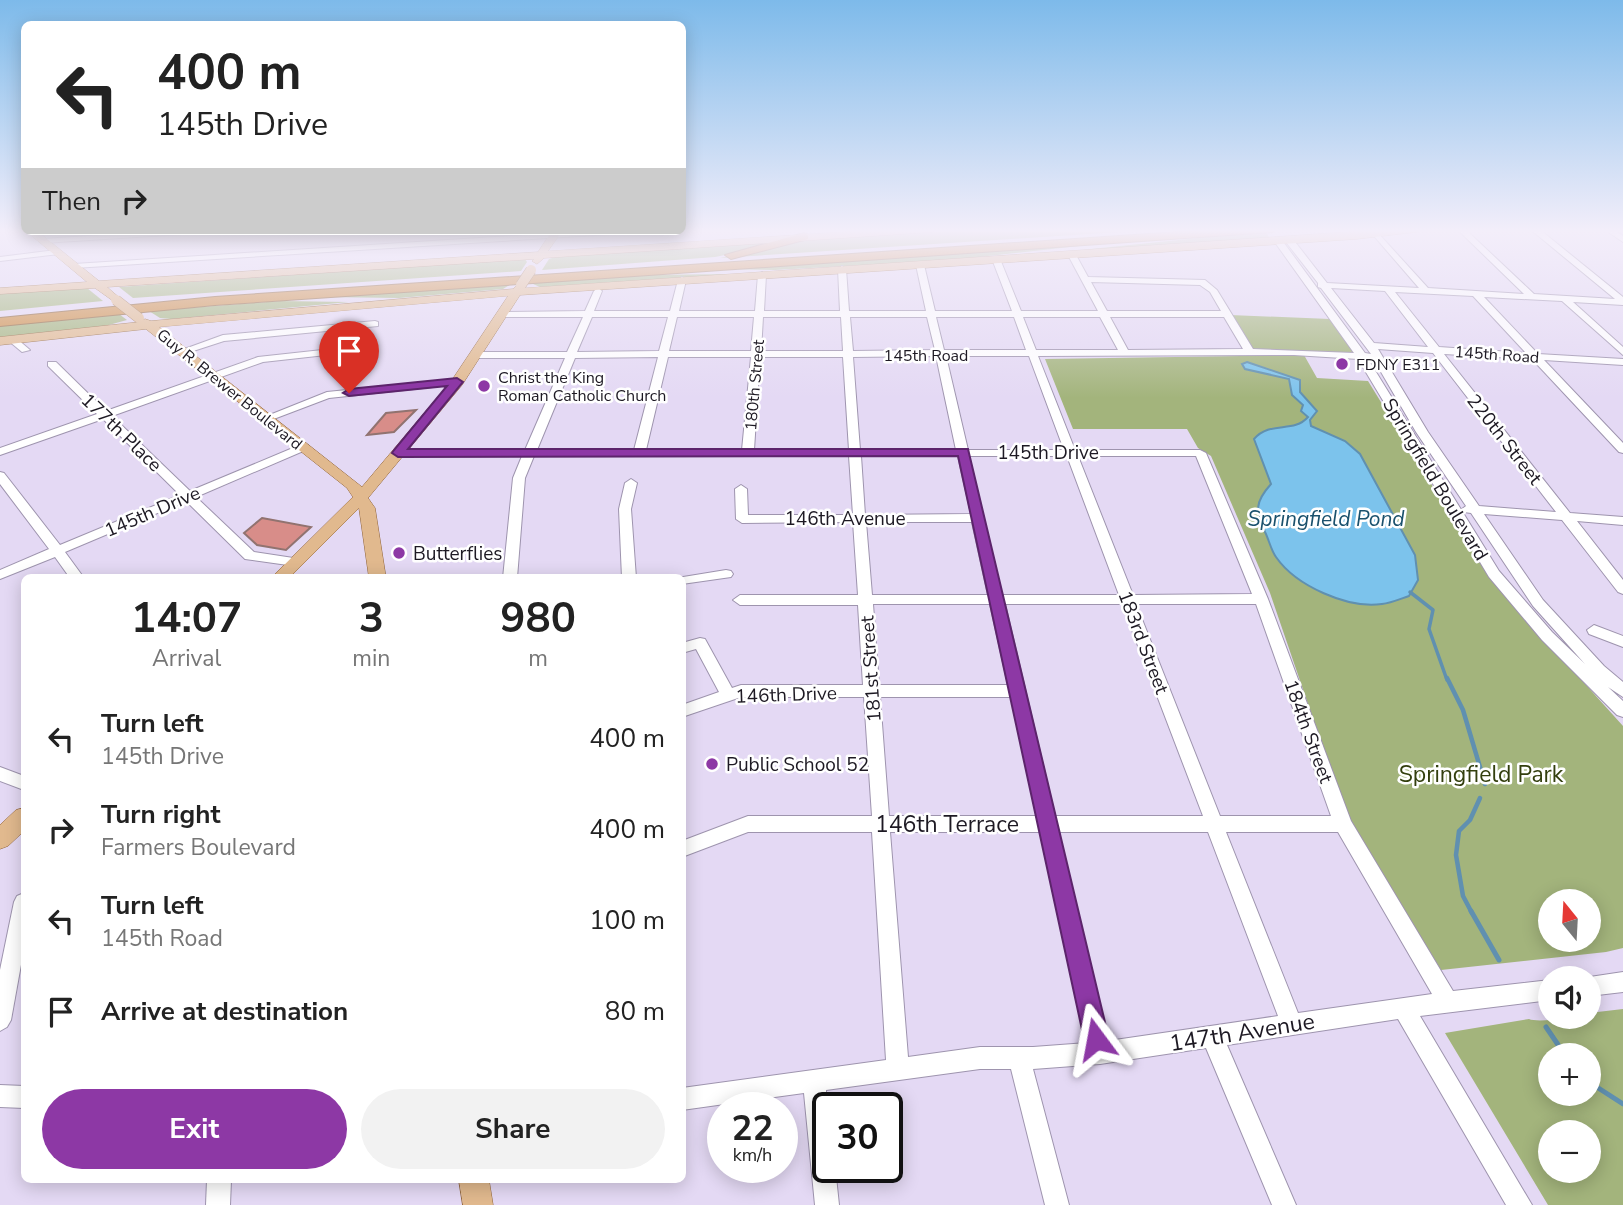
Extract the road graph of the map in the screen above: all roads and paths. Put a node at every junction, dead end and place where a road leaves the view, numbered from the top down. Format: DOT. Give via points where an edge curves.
graph roads {
  1 [pos="70,285"];
  2 [pos="100,285"];
  3 [pos="370,285"];
  4 [pos="442,285"];
  5 [pos="521,285"];
  6 [pos="575,285"];
  7 [pos="681,285"];
  8 [pos="761,285"];
  9 [pos="843,285"];
  10 [pos="925,285"];
  11 [pos="1009,285"];
  12 [pos="1088,285"];
  13 [pos="1206,285"];
  14 [pos="1313,285"];
  15 [pos="1321,285"];
  16 [pos="1325,285"];
  17 [pos="1421,285"];
  18 [pos="1520,285"];
  19 [pos="1603,285"];
  20 [pos="519,288"];
  21 [pos="1388,289"];
  22 [pos="0,291"];
  23 [pos="598,291"];
  24 [pos="1426,291"];
  25 [pos="1476,293"];
  26 [pos="1532,297"];
  27 [pos="421,299"];
  28 [pos="1565,299"];
  29 [pos="215,301"];
  30 [pos="1623,302"];
  31 [pos="0,314"];
  32 [pos="503,314"];
  33 [pos="588,314"];
  34 [pos="674,314"];
  35 [pos="760,314"];
  36 [pos="846,314"];
  37 [pos="931,314"];
  38 [pos="1018,314"];
  39 [pos="1104,314"];
  40 [pos="1227,314"];
  41 [pos="0,321"];
  42 [pos="144,321"];
  43 [pos="375,324"];
  44 [pos="338,328"];
  45 [pos="6,341"];
  46 [pos="368,348"];
  47 [pos="25,350"];
  48 [pos="1436,350"];
  49 [pos="184,351"];
  50 [pos="330,352"];
  51 [pos="1373,352"];
  52 [pos="1623,352"];
  53 [pos="1125,354"];
  54 [pos="1250,354"];
  55 [pos="476,355"];
  56 [pos="572,355"];
  57 [pos="663,355"];
  58 [pos="756,355"];
  59 [pos="849,355"];
  60 [pos="941,355"];
  61 [pos="1033,355"];
  62 [pos="1360,356"];
  63 [pos="1535,356"];
  64 [pos="1623,362"];
  65 [pos="52,364"];
  66 [pos="214,376"];
  67 [pos="457,382"];
  68 [pos="105,415"];
  69 [pos="267,418"];
  70 [pos="304,447"];
  71 [pos="1623,450"];
  72 [pos="1195,451"];
  73 [pos="0,452"];
  74 [pos="748,452"];
  75 [pos="855,452"];
  76 [pos="963,452"];
  77 [pos="1072,452"];
  78 [pos="398,453"];
  79 [pos="530,453"];
  80 [pos="639,453"];
  81 [pos="0,476"];
  82 [pos="631,483"];
  83 [pos="741,489"];
  84 [pos="188,496"];
  85 [pos="362,496"];
  86 [pos="1452,508"];
  87 [pos="1472,509"];
  88 [pos="1566,516"];
  89 [pos="860,518"];
  90 [pos="978,518"];
  91 [pos="1623,521"];
  92 [pos="58,550"];
  93 [pos="295,562"];
  94 [pos="76,574"];
  95 [pos="283,574"];
  96 [pos="377,574"];
  97 [pos="510,574"];
  98 [pos="629,574"];
  99 [pos="726,574"];
  100 [pos="0,575"];
  101 [pos="686,579"];
  102 [pos="1623,589"];
  103 [pos="865,598"];
  104 [pos="996,598"];
  105 [pos="1128,599"];
  106 [pos="1261,599"];
  107 [pos="740,600"];
  108 [pos="1594,631"];
  109 [pos="1623,642"];
  110 [pos="686,647"];
  111 [pos="871,691"];
  112 [pos="1017,691"];
  113 [pos="1623,691"];
  114 [pos="727,695"];
  115 [pos="686,709"];
  116 [pos="1623,711"];
  117 [pos="0,775"];
  118 [pos="21,782"];
  119 [pos="21,820"];
  120 [pos="1213,823"];
  121 [pos="1048,824"];
  122 [pos="1343,824"];
  123 [pos="880,825"];
  124 [pos="0,839"];
  125 [pos="686,847"];
  126 [pos="21,917"];
  127 [pos="1623,982"];
  128 [pos="1601,985"];
  129 [pos="1538,991"];
  130 [pos="1448,1002"];
  131 [pos="1403,1008"];
  132 [pos="0,1020"];
  133 [pos="1292,1025"];
  134 [pos="1213,1038"];
  135 [pos="1100,1053"];
  136 [pos="1019,1058"];
  137 [pos="898,1069"];
  138 [pos="814,1080"];
  139 [pos="0,1096"];
  140 [pos="21,1097"];
  141 [pos="686,1098"];
  142 [pos="219,1183"];
  143 [pos="474,1183"];
  144 [pos="218,1205"];
  145 [pos="478,1205"];
  146 [pos="827,1205"];
  147 [pos="1057,1205"];
  148 [pos="1284,1205"];
  149 [pos="1520,1205"];
  1 -- 22 [label="main road"];
  2 -- 42 [label="main road, Guy R. Brewer Boulevard, bridge"];
  3 -- 31 [label="highway"];
  4 -- 29 [label="highway"];
  5 -- 20 [label="main road, bridge"];
  6 -- 20 [label="main road"];
  7 -- 34 [label="street"];
  8 -- 35 [label="street, 180th Street"];
  9 -- 36 [label="street, 181st Street"];
  10 -- 37 [label="street"];
  11 -- 38 [label="street, 183rd Street"];
  12 -- 39 [label="street"];
  13 -- 40 [label="street"];
  14 -- 62 [label="street, Springfield Boulevard"];
  15 -- 51 [label="street, Springfield Boulevard"];
  16 -- 21 [label="street"];
  17 -- 24 [label="street"];
  18 -- 26 [label="street"];
  19 -- 30 [label="street"];
  20 -- 27 [label="main road"];
  20 -- 32 [label="main road"];
  21 -- 24 [label="street"];
  21 -- 48 [label="street, 220th Street"];
  23 -- 33 [label="street"];
  24 -- 25 [label="street"];
  25 -- 26 [label="street"];
  25 -- 63 [label="street"];
  26 -- 28 [label="street"];
  27 -- 29 [label="highway"];
  27 -- 42 [label="main road"];
  28 -- 30 [label="street"];
  28 -- 52 [label="street"];
  29 -- 41 [label="highway"];
  32 -- 33 [label="street"];
  32 -- 55 [label="main road"];
  33 -- 34 [label="street"];
  33 -- 56 [label="street"];
  34 -- 35 [label="street"];
  34 -- 57 [label="street"];
  35 -- 36 [label="street"];
  35 -- 58 [label="street, 180th Street"];
  36 -- 37 [label="street"];
  36 -- 59 [label="street, 181st Street"];
  37 -- 38 [label="street"];
  37 -- 60 [label="street"];
  38 -- 39 [label="street"];
  38 -- 61 [label="street, 183rd Street"];
  39 -- 40 [label="street"];
  39 -- 53 [label="street"];
  40 -- 54 [label="street"];
  42 -- 45 [label="main road"];
  42 -- 49 [label="main road, Guy R. Brewer Boulevard"];
  43 -- 44 [label="street"];
  44 -- 49 [label="street" via="223,338"];
  44 -- 50 [label="street"];
  45 -- 47 [label="street"];
  46 -- 50 [label="street"];
  48 -- 51 [label="street, 145th Road"];
  48 -- 63 [label="street, 145th Road"];
  48 -- 88 [label="street, 220th Street"];
  49 -- 66 [label="main road, Guy R. Brewer Boulevard"];
  50 -- 66 [label="street" via="261,359"];
  51 -- 62 [label="street, 145th Road"];
  51 -- 87 [label="street, Springfield Boulevard"];
  53 -- 54 [label="street, 145th Road"];
  53 -- 61 [label="street, 145th Road"];
  54 -- 62 [label="street, 145th Road"];
  55 -- 56 [label="street, 145th Road"];
  55 -- 67 [label="main road"];
  56 -- 57 [label="street, 145th Road"];
  56 -- 79 [label="street"];
  57 -- 58 [label="street, 145th Road"];
  57 -- 80 [label="street"];
  58 -- 59 [label="street, 145th Road"];
  58 -- 74 [label="street, 180th Street"];
  59 -- 60 [label="street, 145th Road"];
  59 -- 75 [label="street, 181st Street"];
  60 -- 61 [label="street, 145th Road"];
  60 -- 76 [label="street"];
  61 -- 77 [label="street, 183rd Street"];
  62 -- 86 [label="street, Springfield Boulevard"];
  63 -- 64 [label="street, 145th Road"];
  63 -- 71 [label="street"];
  65 -- 68 [label="street, 177th Place"];
  66 -- 68 [label="street"];
  66 -- 69 [label="main road, Guy R. Brewer Boulevard"];
  67 -- 69 [label="street" via="327,395"];
  67 -- 78 [label="main road"];
  68 -- 73 [label="street"];
  68 -- 84 [label="street, 177th Place"];
  69 -- 70 [label="main road, Guy R. Brewer Boulevard"];
  70 -- 84 [label="street, 145th Drive"];
  70 -- 85 [label="main road, Guy R. Brewer Boulevard"];
  72 -- 77 [label="street, 145th Drive"];
  72 -- 106 [label="street, 184th Street" via="1202,455"];
  74 -- 75 [label="street, 145th Drive"];
  74 -- 80 [label="street, 145th Drive"];
  75 -- 76 [label="street, 145th Drive"];
  75 -- 89 [label="street, 181st Street"];
  76 -- 77 [label="street, 145th Drive"];
  76 -- 90 [label="street"];
  77 -- 105 [label="street, 183rd Street"];
  78 -- 79 [label="street, 145th Drive"];
  78 -- 85 [label="main road"];
  79 -- 80 [label="street, 145th Drive"];
  79 -- 97 [label="street" via="519,478"];
  81 -- 92 [label="street"];
  82 -- 98 [label="street" via="625,509"];
  83 -- 89 [label="street, 146th Avenue" via="742,519"];
  84 -- 92 [label="street, 145th Drive"];
  84 -- 93 [label="street, 177th Place" via="250,556"];
  85 -- 93 [label="main road"];
  85 -- 96 [label="main road"];
  86 -- 87 [label="street"];
  86 -- 116 [label="street, Springfield Boulevard" via="1522,608"];
  87 -- 88 [label="street"];
  87 -- 113 [label="street, Springfield Boulevard" via="1538,603"];
  88 -- 91 [label="street"];
  88 -- 102 [label="street, 220th Street"];
  89 -- 90 [label="street, 146th Avenue"];
  89 -- 103 [label="street, 181st Street"];
  90 -- 104 [label="street"];
  92 -- 94 [label="street"];
  92 -- 100 [label="street, 145th Drive"];
  93 -- 95 [label="main road"];
  99 -- 101 [label="street"];
  103 -- 104 [label="street"];
  103 -- 107 [label="street"];
  103 -- 111 [label="street, 181st Street"];
  104 -- 105 [label="street"];
  104 -- 112 [label="street"];
  105 -- 106 [label="street"];
  105 -- 120 [label="street, 183rd Street"];
  106 -- 122 [label="street, 184th Street"];
  108 -- 109 [label="street"];
  110 -- 114 [label="street" via="700,643"];
  111 -- 112 [label="street, 146th Drive"];
  111 -- 114 [label="street, 146th Drive" via="741,691"];
  111 -- 123 [label="street, 181st Street"];
  112 -- 121 [label="street"];
  114 -- 115 [label="street, 146th Drive"];
  117 -- 118 [label="street"];
  119 -- 124 [label="main road"];
  120 -- 121 [label="street, 146th Terrace"];
  120 -- 122 [label="street, 146th Terrace"];
  120 -- 133 [label="street, 183rd Street"];
  121 -- 123 [label="street, 146th Terrace"];
  121 -- 135 [label="street"];
  122 -- 130 [label="street, 184th Street"];
  123 -- 125 [label="street, 146th Terrace" via="748,824"];
  123 -- 137 [label="street, 181st Street"];
  126 -- 132 [label="street"];
  127 -- 128 [label="street"];
  129 -- 130 [label="street, 147th Avenue"];
  130 -- 131 [label="street, 147th Avenue"];
  131 -- 133 [label="street, 147th Avenue"];
  131 -- 149 [label="street"];
  133 -- 134 [label="street, 147th Avenue"];
  134 -- 135 [label="street, 147th Avenue"];
  134 -- 148 [label="street"];
  135 -- 136 [label="street, 147th Avenue"];
  136 -- 137 [label="street, 147th Avenue" via="980,1058"];
  136 -- 147 [label="street"];
  137 -- 138 [label="street, 147th Avenue"];
  138 -- 141 [label="street, 147th Avenue"];
  138 -- 146 [label="street"];
  139 -- 140 [label="street"];
  142 -- 144 [label="street"];
  143 -- 145 [label="main road"];
}
